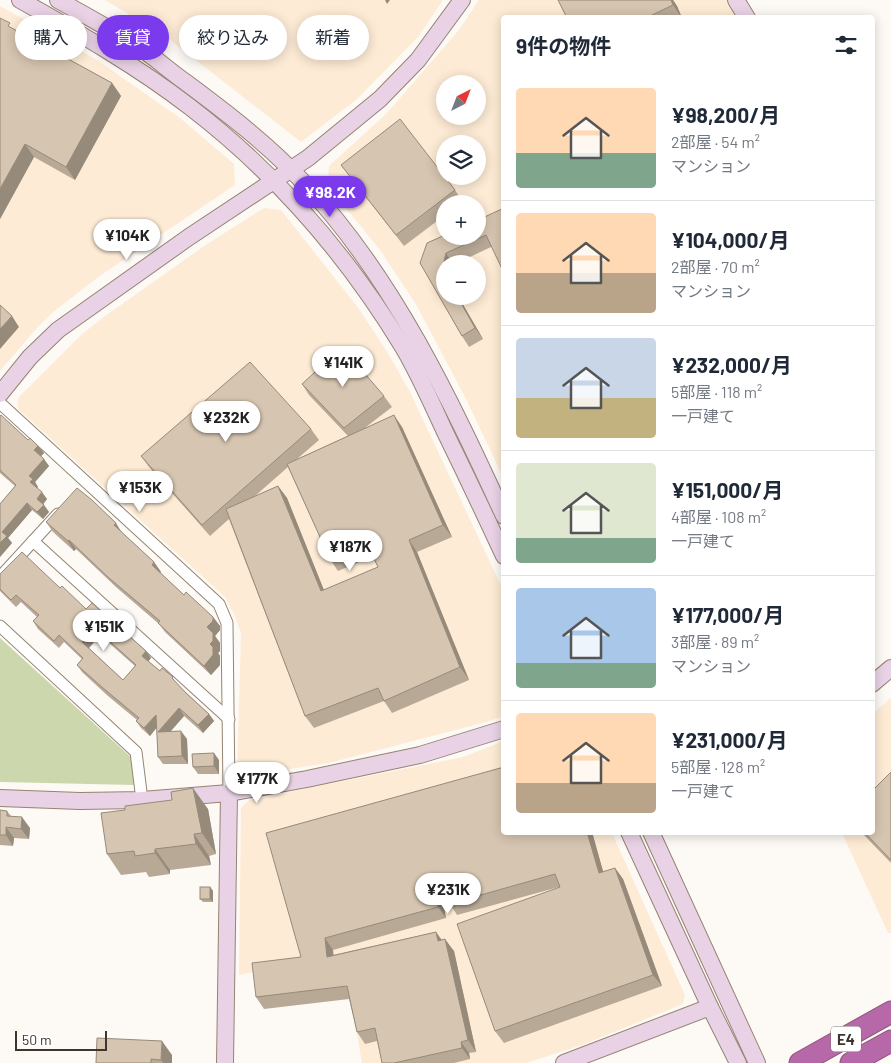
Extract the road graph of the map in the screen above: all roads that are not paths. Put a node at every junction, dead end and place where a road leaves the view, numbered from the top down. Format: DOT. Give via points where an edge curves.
graph roads {
  1 [pos="20,0"];
  2 [pos="58,0"];
  3 [pos="462,0"];
  4 [pos="736,0"];
  5 [pos="745,15"];
  6 [pos="291,169"];
  7 [pos="274,181"];
  8 [pos="0,394"];
  9 [pos="0,403"];
  10 [pos="63,508"];
  11 [pos="501,510"];
  12 [pos="33,541"];
  13 [pos="501,550"];
  14 [pos="0,577"];
  15 [pos="0,626"];
  16 [pos="891,668"];
  17 [pos="875,681"];
  18 [pos="229,719"];
  19 [pos="501,730"];
  20 [pos="230,793"];
  21 [pos="0,798"];
  22 [pos="142,800"];
  23 [pos="630,835"];
  24 [pos="652,835"];
  25 [pos="710,1007"];
  26 [pos="891,1012"];
  27 [pos="891,1041"];
  28 [pos="756,1060"];
  29 [pos="225,1063"];
  30 [pos="564,1063"];
  31 [pos="738,1063"];
  32 [pos="800,1063"];
  33 [pos="851,1063"];
  1 -- 7 [label="street" via="87,37 168,91"];
  2 -- 6 [label="street" via="134,44 210,101"];
  3 -- 6 [label="street" via="418,60 380,100"];
  4 -- 5 [label="street"];
  6 -- 7 [label="street"];
  6 -- 11 [label="street" via="346,232 393,301 440,383"];
  7 -- 8 [label="street" via="58,330 30,357"];
  7 -- 13 [label="street" via="330,242 404,349"];
  9 -- 18 [label="street" via="84,485 219,604 228,624"];
  10 -- 12 [label="street"];
  12 -- 14 [label="street"];
  12 -- 18 [label="street"];
  15 -- 22 [label="street" via="136,752"];
  16 -- 17 [label="street"];
  18 -- 20 [label="street"];
  19 -- 20 [label="street" via="420,755"];
  20 -- 22 [label="street"];
  20 -- 29 [label="street"];
  21 -- 22 [label="street"];
  23 -- 25 [label="street"];
  24 -- 28 [label="street"];
  25 -- 30 [label="street"];
  25 -- 31 [label="street"];
  26 -- 32 [label="highway, E4"];
  27 -- 33 [label="highway, E4"];
}
